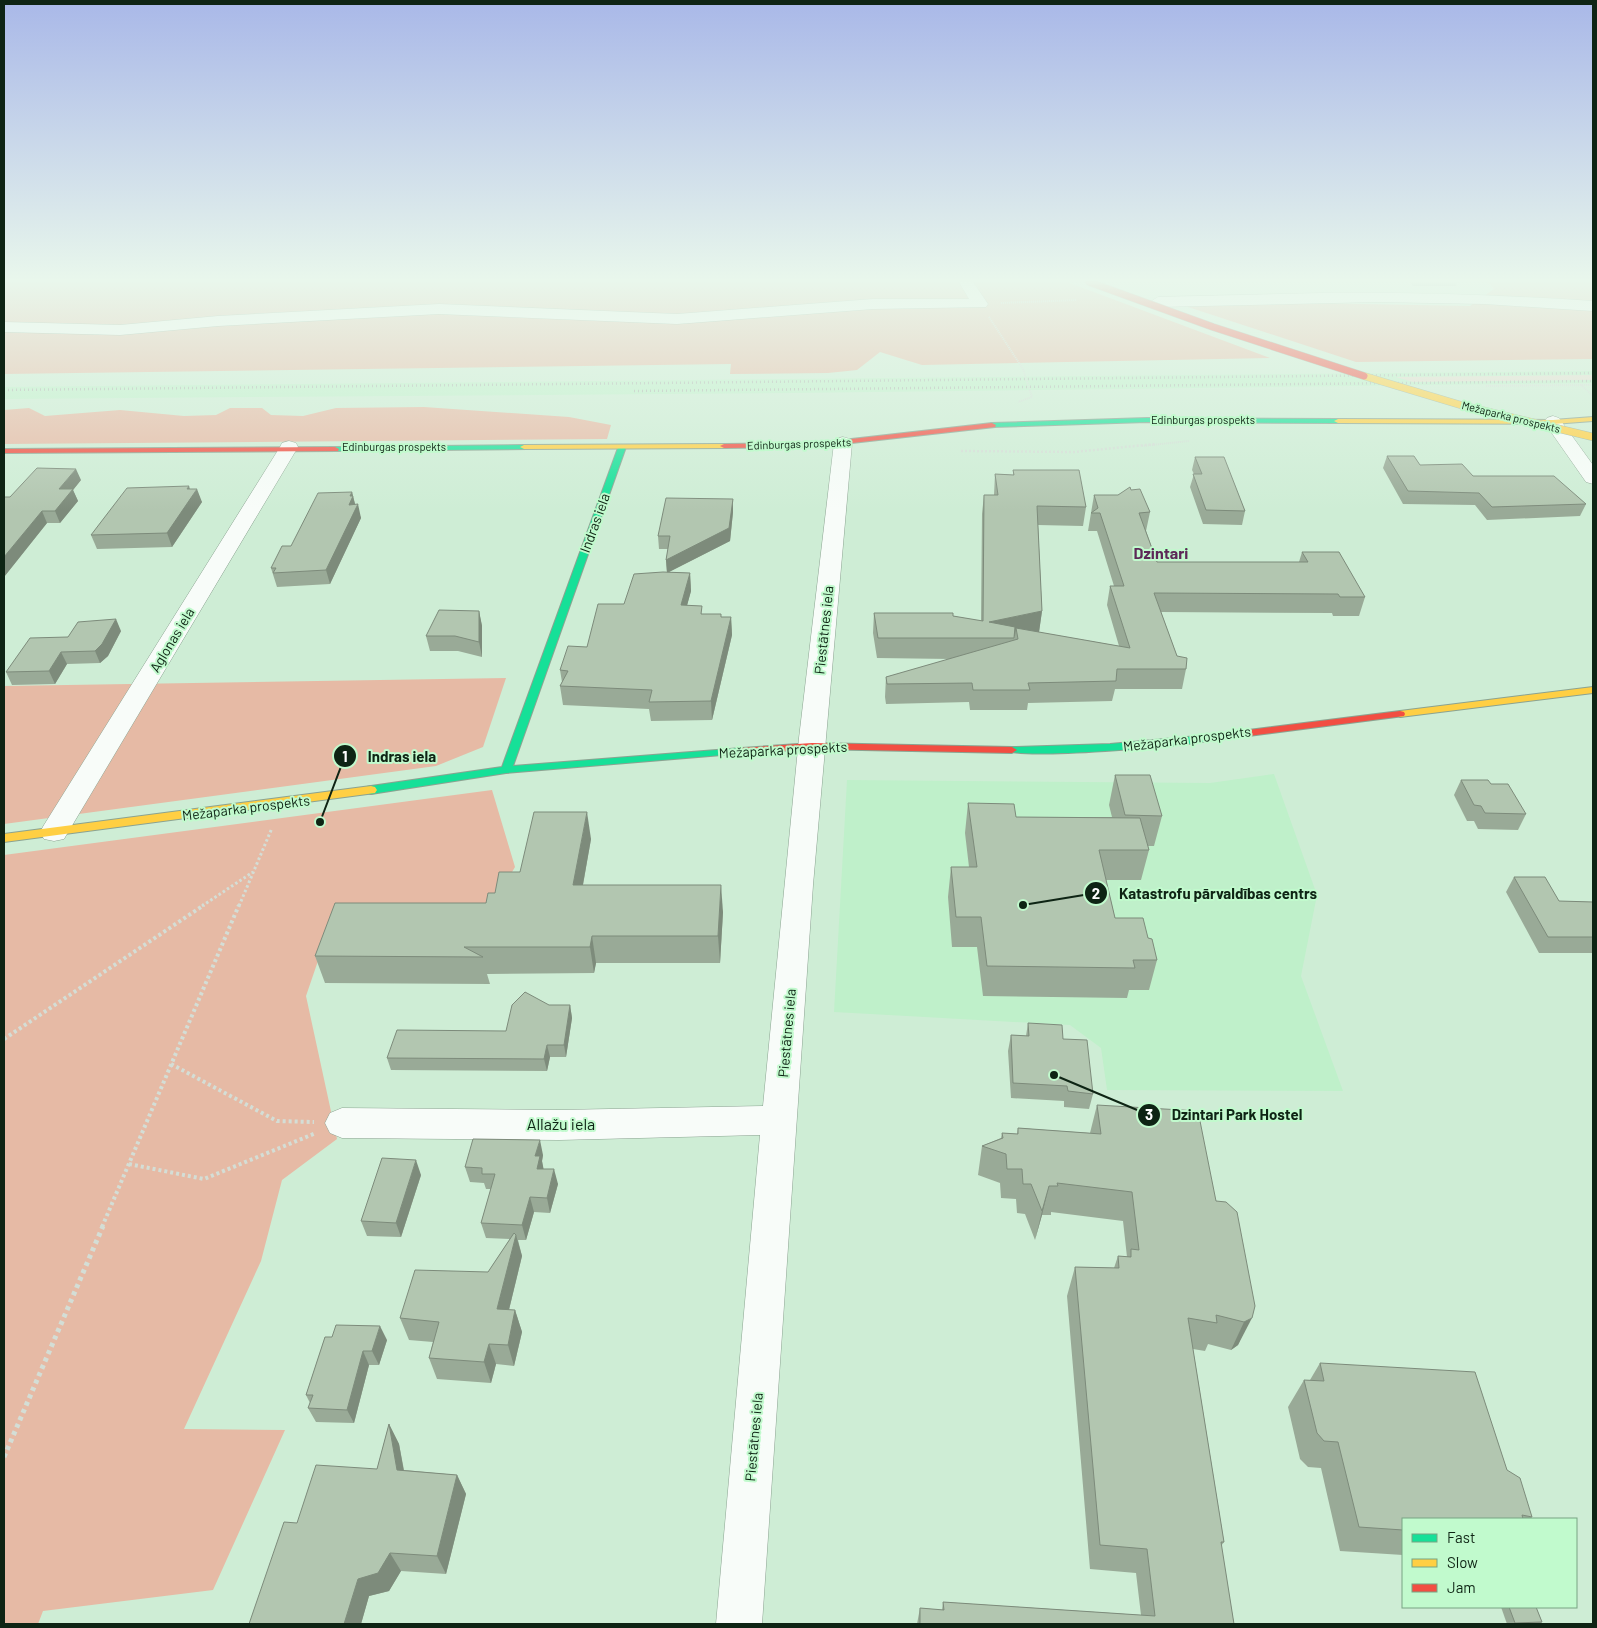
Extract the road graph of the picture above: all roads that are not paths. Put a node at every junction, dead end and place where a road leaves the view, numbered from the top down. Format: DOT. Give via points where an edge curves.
graph roads {
  1 [pos="1303,358"];
  2 [pos="1593,419"];
  3 [pos="1559,429"];
  4 [pos="1593,437"];
  5 [pos="843,443"];
  6 [pos="622,446"];
  7 [pos="289,447"];
  8 [pos="4,451"];
  9 [pos="1593,478"];
  10 [pos="1593,690"];
  11 [pos="812,746"];
  12 [pos="506,770"];
  13 [pos="54,832"];
  14 [pos="4,838"];
  15 [pos="779,1120"];
  16 [pos="342,1123"];
  17 [pos="739,1624"];
  1 -- 4 [label="street, Mežaparka prospekts, bridge" via="1437,398"];
  2 -- 3 [label="street, Edinburgas prospekts"];
  3 -- 4 [label="street"];
  3 -- 5 [label="street, Edinburgas prospekts" via="1244,420 1078,422 1002,424"];
  3 -- 9 [label="street"];
  5 -- 6 [label="street, Edinburgas prospekts"];
  5 -- 11 [label="street, Piestātnes iela"];
  6 -- 7 [label="street, Edinburgas prospekts"];
  6 -- 12 [label="street, Indras iela"];
  7 -- 8 [label="street, Edinburgas prospekts"];
  7 -- 13 [label="street, Aglonas iela"];
  10 -- 11 [label="street, Mežaparka prospekts" via="1144,746 1058,751"];
  11 -- 12 [label="street, Mežaparka prospekts"];
  11 -- 15 [label="street, Piestātnes iela"];
  12 -- 13 [label="street, Mežaparka prospekts" via="321,798"];
  13 -- 14 [label="street, Mežaparka prospekts"];
  15 -- 16 [label="street, Allažu iela" via="559,1125"];
  15 -- 17 [label="street, Piestātnes iela"];
}
